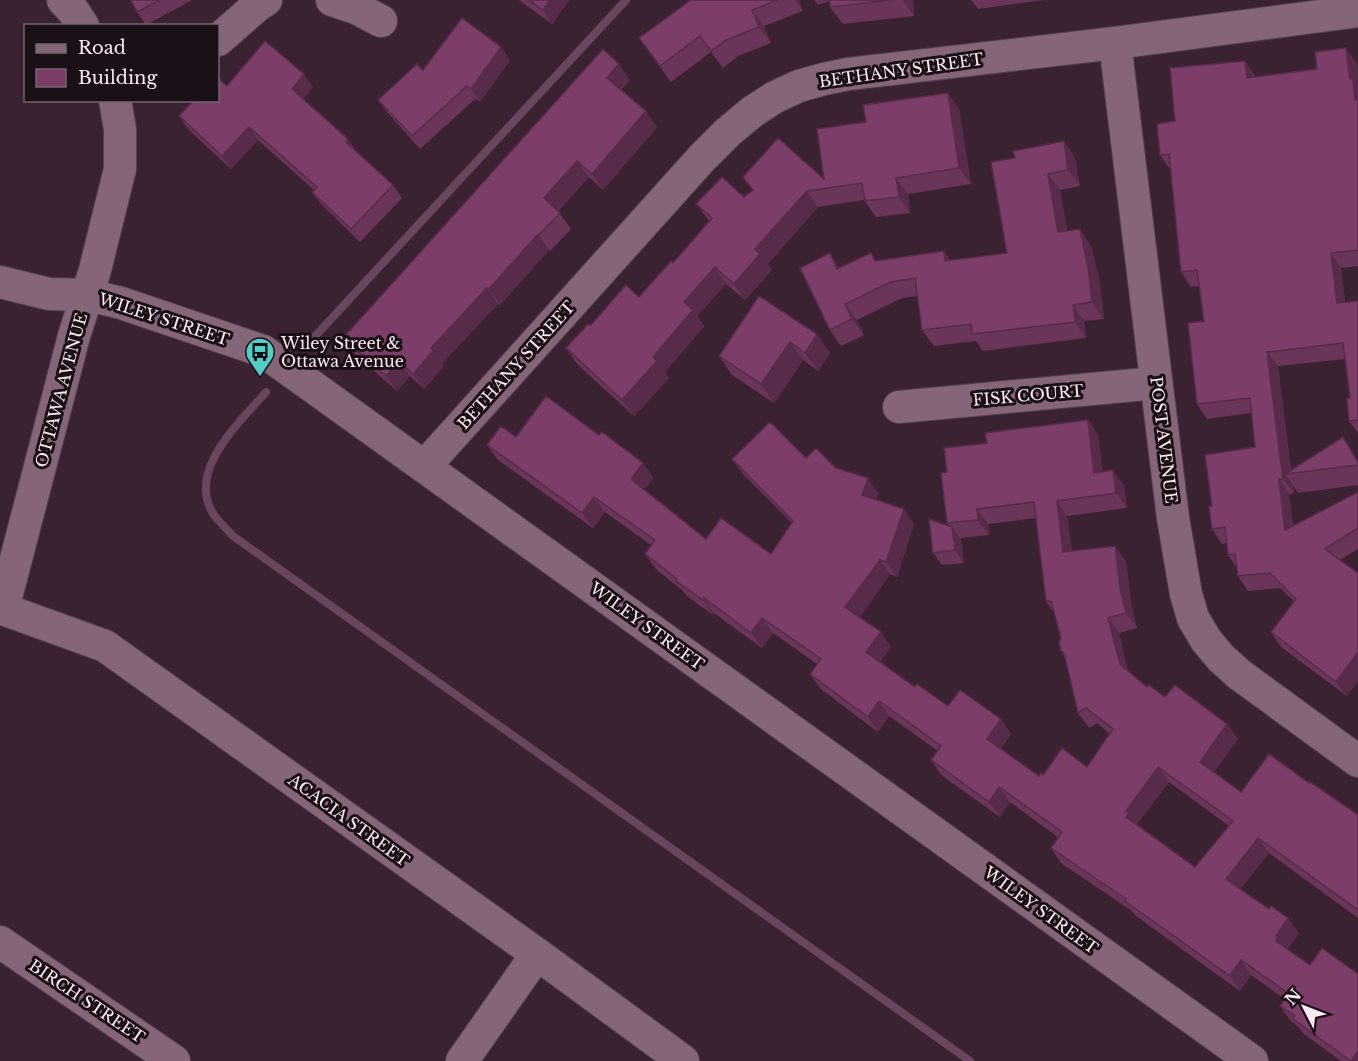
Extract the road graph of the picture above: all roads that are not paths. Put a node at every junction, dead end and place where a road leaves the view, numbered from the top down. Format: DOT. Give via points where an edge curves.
graph roads {
  1 [pos="63,0"];
  2 [pos="266,0"];
  3 [pos="332,0"];
  4 [pos="1358,11"];
  5 [pos="381,21"];
  6 [pos="82,24"];
  7 [pos="219,39"];
  8 [pos="1115,43"];
  9 [pos="115,102"];
  10 [pos="0,282"];
  11 [pos="88,295"];
  12 [pos="1156,383"];
  13 [pos="899,407"];
  14 [pos="425,466"];
  15 [pos="1,608"];
  16 [pos="1358,761"];
  17 [pos="0,942"];
  18 [pos="537,954"];
  19 [pos="174,1061"];
  20 [pos="462,1061"];
  21 [pos="683,1061"];
  22 [pos="1252,1061"];
  1 -- 6 [label="street"];
  2 -- 7 [label="street"];
  3 -- 5 [label="street"];
  4 -- 8 [label="street, BETHANY STREET"];
  8 -- 12 [label="street, POST AVENUE"];
  8 -- 14 [label="street, BETHANY STREET" via="848,74 775,97 728,132 702,158"];
  9 -- 11 [label="street, OTTAWA AVENUE" via="120,169"];
  10 -- 11 [label="street, WILEY STREET" via="49,294"];
  11 -- 14 [label="street, WILEY STREET" via="263,351"];
  11 -- 15 [label="street, OTTAWA AVENUE"];
  12 -- 13 [label="street, FISK COURT"];
  12 -- 16 [label="street, POST AVENUE" via="1178,552 1193,618 1221,658"];
  14 -- 22 [label="street, WILEY STREET"];
  15 -- 18 [label="street, ACACIA STREET" via="105,646"];
  17 -- 19 [label="street, BIRCH STREET"];
  18 -- 20 [label="street"];
  18 -- 21 [label="street, ACACIA STREET"];
}
